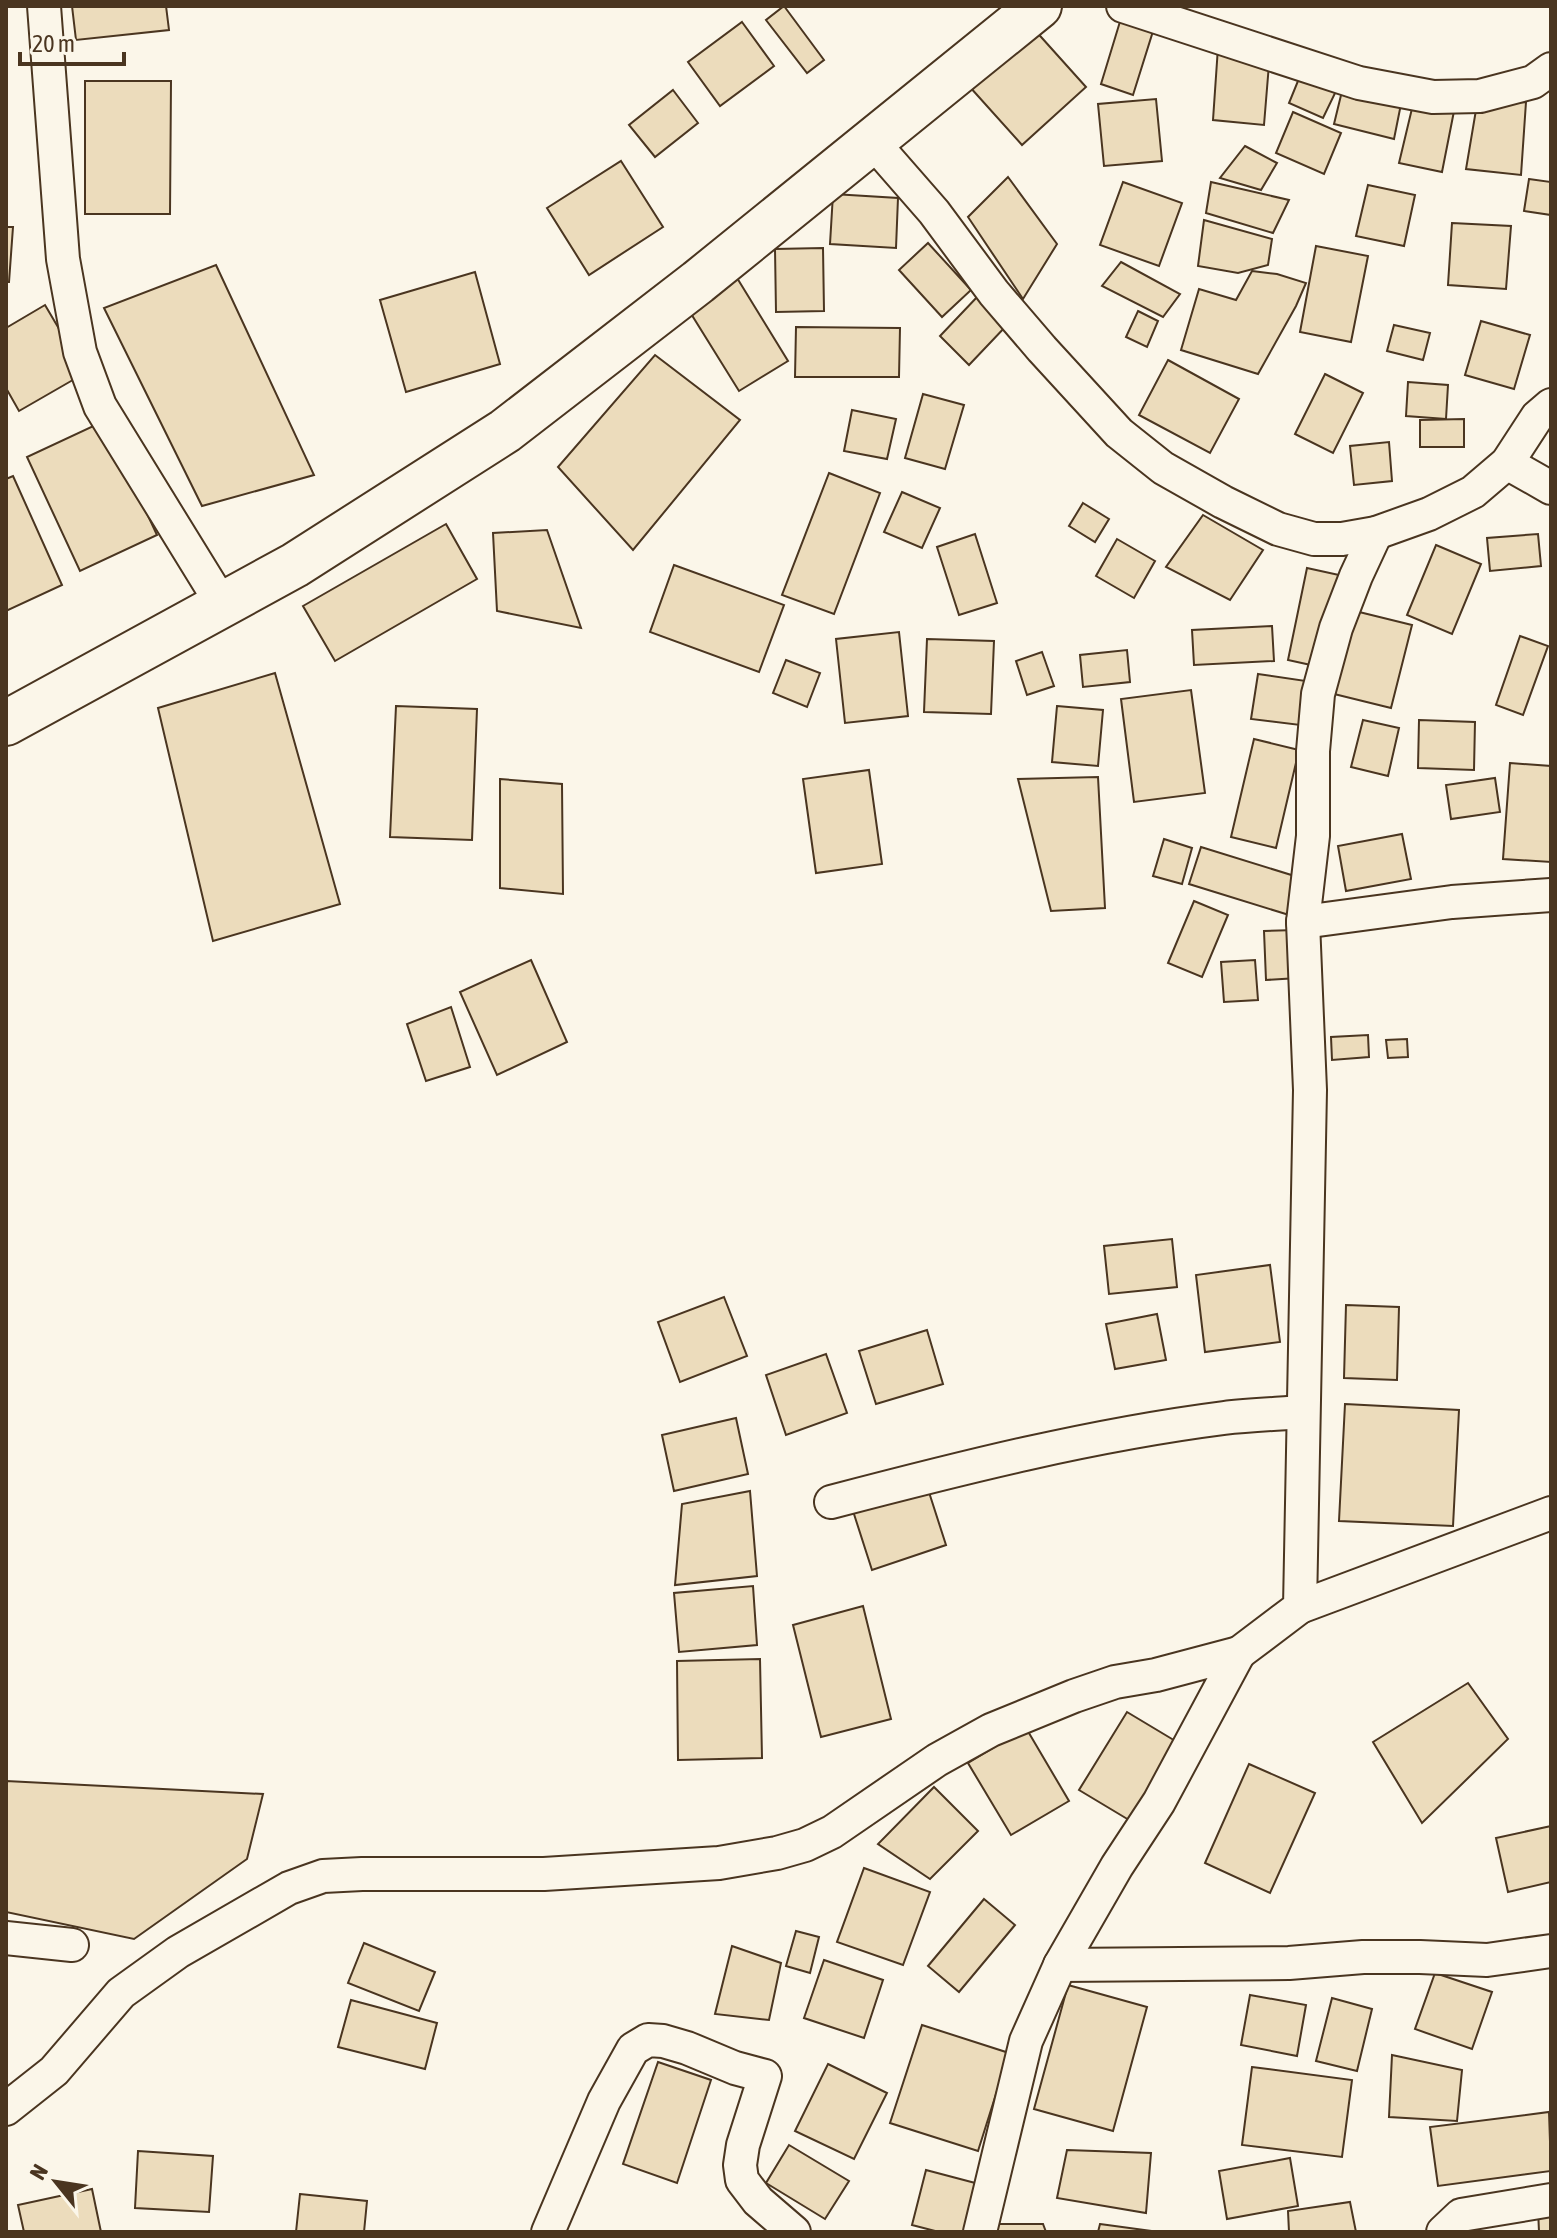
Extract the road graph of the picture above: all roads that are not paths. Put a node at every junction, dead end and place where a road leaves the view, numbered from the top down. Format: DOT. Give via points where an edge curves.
graph roads {
  1 [pos="44,6"];
  2 [pos="1039,6"];
  3 [pos="1123,6"];
  4 [pos="1551,69"];
  5 [pos="872,141"];
  6 [pos="1551,405"];
  7 [pos="1507,463"];
  8 [pos="1551,488"];
  9 [pos="1376,533"];
  10 [pos="222,604"];
  11 [pos="6,723"];
  12 [pos="1551,895"];
  13 [pos="1303,922"];
  14 [pos="1303,1412"];
  15 [pos="831,1502"];
  16 [pos="1551,1513"];
  17 [pos="1300,1607"];
  18 [pos="1239,1653"];
  19 [pos="6,1938"];
  20 [pos="72,1945"];
  21 [pos="1551,1951"];
  22 [pos="1060,1965"];
  23 [pos="6,2109"];
  24 [pos="1551,2200"];
  25 [pos="548,2232"];
  26 [pos="794,2232"];
  27 [pos="980,2232"];
  28 [pos="1443,2232"];
  1 -- 10 [label="street" via="63,259 80,352 100,406"];
  2 -- 5 [label="main road"];
  3 -- 4 [label="street" via="1359,83 1433,97 1480,96 1533,82"];
  5 -- 9 [label="street" via="1051,360 1119,433 1163,468 1278,529 1314,539"];
  5 -- 10 [label="main road" via="505,431 295,565"];
  6 -- 7 [label="street"];
  7 -- 8 [label="street"];
  7 -- 9 [label="street" via="1473,492"];
  9 -- 13 [label="street" via="1336,628 1318,694 1313,836"];
  10 -- 11 [label="main road"];
  12 -- 13 [label="street" via="1437,903"];
  13 -- 14 [label="street" via="1310,1090"];
  14 -- 15 [label="street" via="1117,1434"];
  14 -- 17 [label="street"];
  16 -- 17 [label="street"];
  17 -- 18 [label="street"];
  18 -- 22 [label="street" via="1159,1802"];
  18 -- 23 [label="street" via="1115,1682 991,1730 832,1832 777,1853 719,1863 544,1874 323,1876 289,1888 178,1952 121,1993 54,2071"];
  19 -- 20 [label="street"];
  21 -- 22 [label="street" via="1487,1960 1377,1957"];
  22 -- 27 [label="street" via="1026,2041"];
  24 -- 28 [label="street" via="1461,2215"];
  25 -- 26 [label="street" via="617,2075 633,2049 648,2040 675,2044 765,2076 743,2145 742,2180"];
}
